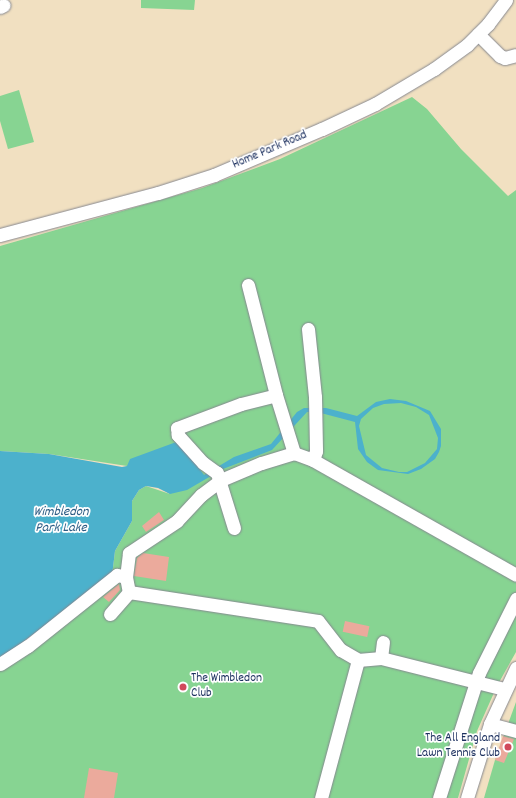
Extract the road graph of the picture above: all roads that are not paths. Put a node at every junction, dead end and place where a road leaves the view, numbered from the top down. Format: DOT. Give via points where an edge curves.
graph roads {
  1 [pos="506,0"];
  2 [pos="478,34"];
  3 [pos="516,55"];
  4 [pos="0,235"];
  5 [pos="248,285"];
  6 [pos="308,329"];
  7 [pos="276,395"];
  8 [pos="294,453"];
  9 [pos="313,460"];
  10 [pos="221,480"];
  11 [pos="234,528"];
  12 [pos="516,575"];
  13 [pos="126,577"];
  14 [pos="129,592"];
  15 [pos="516,599"];
  16 [pos="110,614"];
  17 [pos="383,642"];
  18 [pos="381,658"];
  19 [pos="358,660"];
  20 [pos="0,664"];
  21 [pos="516,668"];
  22 [pos="476,680"];
  23 [pos="504,689"];
  24 [pos="490,724"];
  25 [pos="516,731"];
  26 [pos="321,798"];
  27 [pos="439,798"];
  28 [pos="467,798"];
  1 -- 2 [label="street, Home Park Road"];
  2 -- 3 [label="street" via="500,56 505,58"];
  2 -- 4 [label="street, Home Park Road" via="462,49 405,88 267,153 158,193"];
  5 -- 7 [label="street"];
  6 -- 9 [label="street" via="316,451"];
  7 -- 8 [label="street"];
  7 -- 10 [label="street" via="241,404 177,428 178,434 189,448 217,473"];
  8 -- 9 [label="street"];
  8 -- 10 [label="street" via="261,463"];
  9 -- 12 [label="street"];
  10 -- 11 [label="street" via="226,513"];
  10 -- 13 [label="street" via="201,495 177,521 129,553"];
  13 -- 14 [label="street"];
  13 -- 20 [label="street" via="117,575 28,646"];
  14 -- 16 [label="street"];
  14 -- 19 [label="street" via="318,621 341,650"];
  15 -- 22 [label="street"];
  17 -- 18 [label="street"];
  18 -- 19 [label="street"];
  18 -- 22 [label="street"];
  19 -- 26 [label="street"];
  21 -- 23 [label="street"];
  22 -- 23 [label="street"];
  22 -- 27 [label="street"];
  23 -- 24 [label="street"];
  24 -- 25 [label="street"];
  24 -- 28 [label="street"];
}
